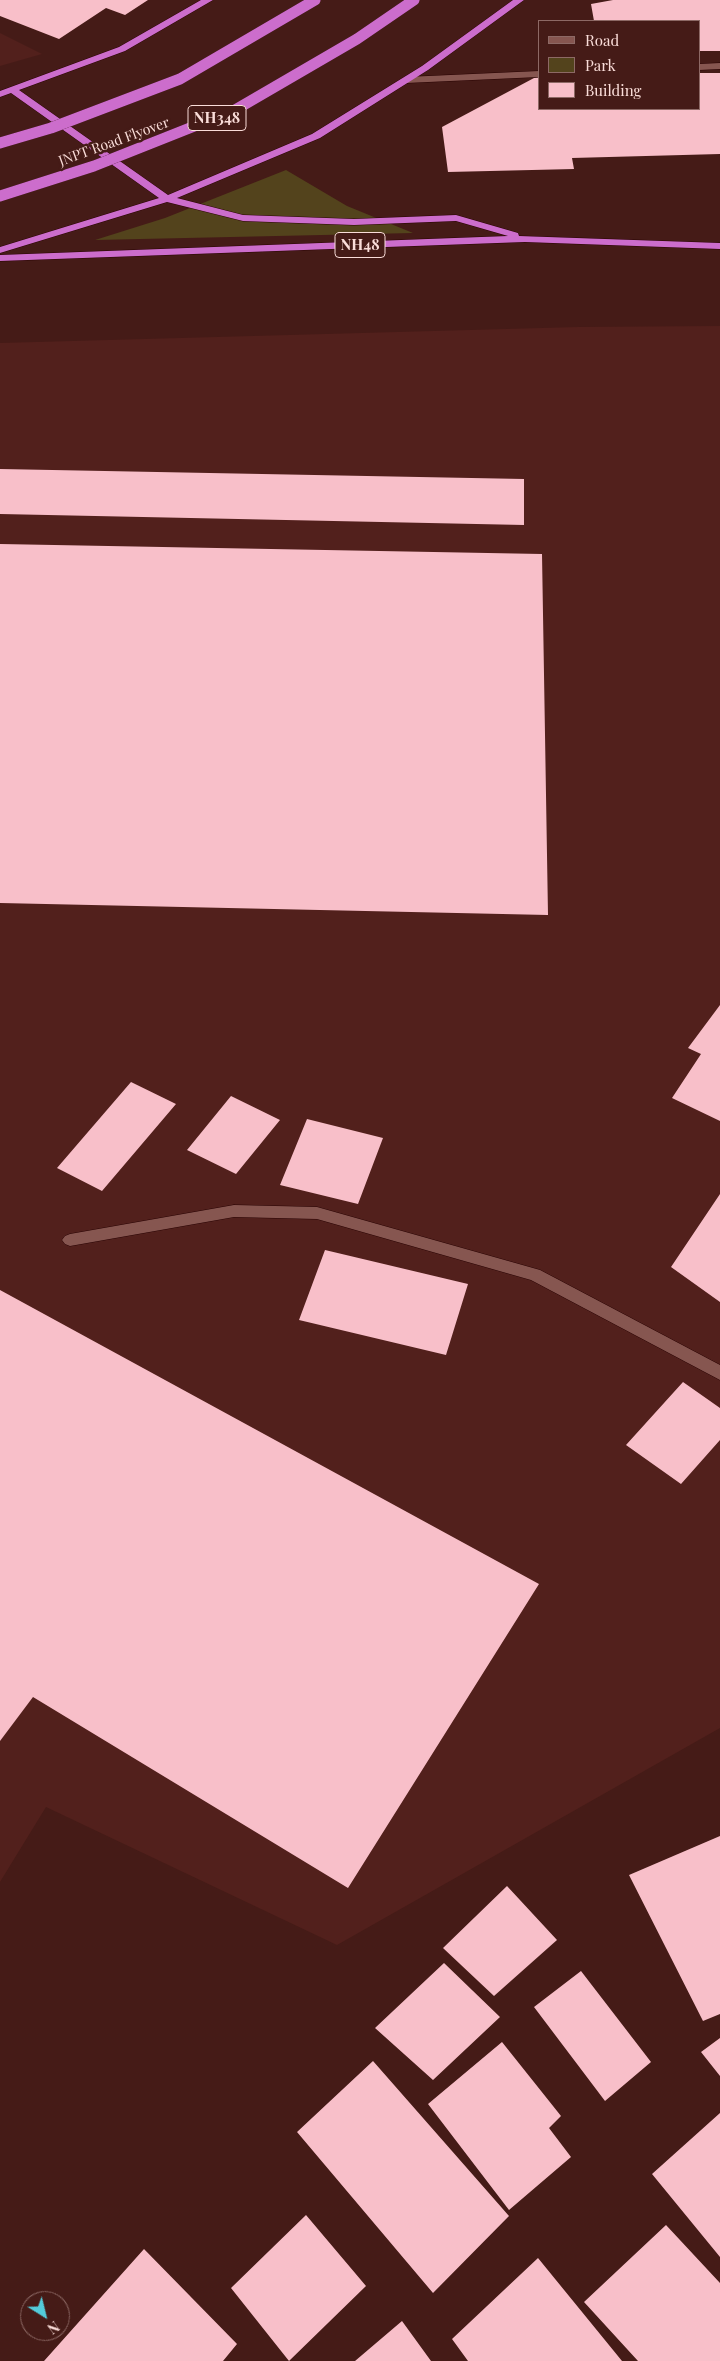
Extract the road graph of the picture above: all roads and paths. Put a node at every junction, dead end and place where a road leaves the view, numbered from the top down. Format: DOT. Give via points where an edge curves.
graph roads {
  1 [pos="208,0"];
  2 [pos="315,0"];
  3 [pos="414,0"];
  4 [pos="519,0"];
  5 [pos="720,66"];
  6 [pos="700,67"];
  7 [pos="538,74"];
  8 [pos="406,80"];
  9 [pos="12,90"];
  10 [pos="0,94"];
  11 [pos="0,143"];
  12 [pos="0,196"];
  13 [pos="167,199"];
  14 [pos="525,239"];
  15 [pos="720,246"];
  16 [pos="0,250"];
  17 [pos="0,258"];
  18 [pos="70,1240"];
  19 [pos="720,1372"];
  1 -- 9 [label="highway" via="122,49"];
  2 -- 11 [label="highway, bridge" via="180,78 51,128"];
  3 -- 12 [label="highway, JNPT Road Flyover / NH348, bridge" via="357,39 236,110 94,166"];
  4 -- 8 [label="highway"];
  5 -- 6 [label="street"];
  7 -- 8 [label="street"];
  8 -- 13 [label="highway" via="316,136"];
  9 -- 10 [label="highway"];
  9 -- 13 [label="highway"];
  13 -- 14 [label="highway" via="243,218 354,222 456,218"];
  13 -- 16 [label="highway"];
  14 -- 15 [label="highway, NH48"];
  14 -- 17 [label="highway, NH48"];
  18 -- 19 [label="street" via="234,1211 316,1213 535,1275"];
}
